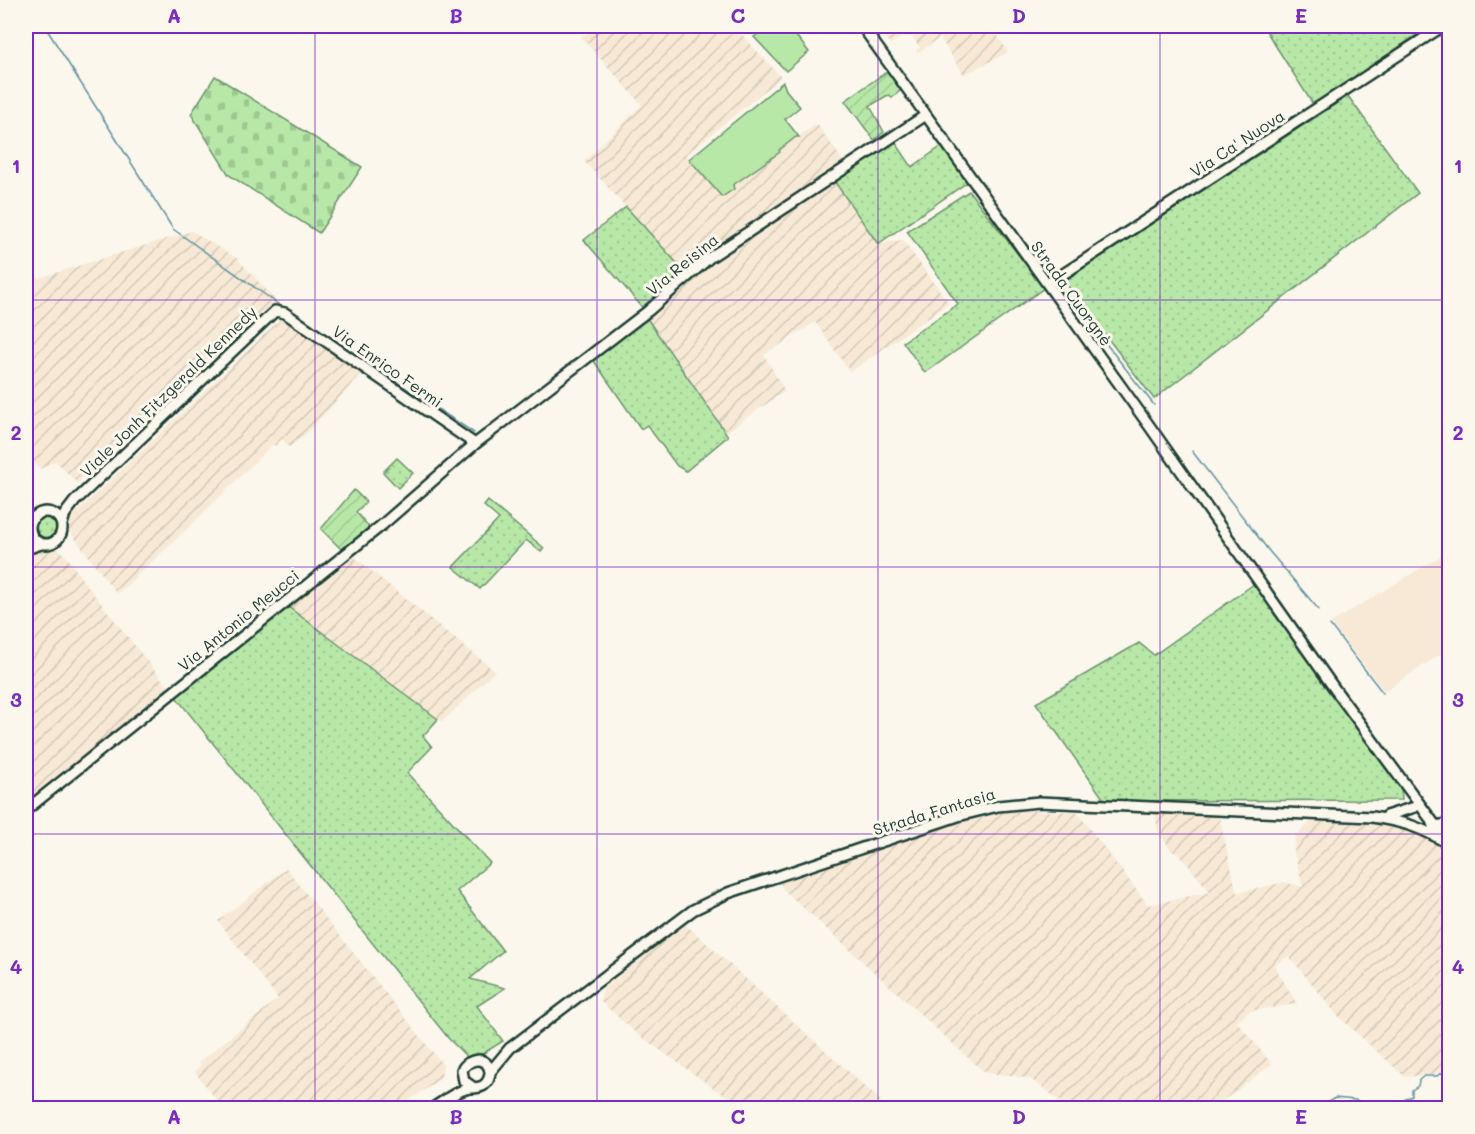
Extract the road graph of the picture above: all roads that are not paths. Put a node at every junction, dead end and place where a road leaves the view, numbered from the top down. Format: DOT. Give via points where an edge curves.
graph roads {
  1 [pos="862,26"];
  2 [pos="1443,26"];
  3 [pos="926,115"];
  4 [pos="1048,284"];
  5 [pos="285,313"];
  6 [pos="471,447"];
  7 [pos="75,501"];
  8 [pos="50,513"];
  9 [pos="62,524"];
  10 [pos="31,534"];
  11 [pos="26,544"];
  12 [pos="41,544"];
  13 [pos="26,549"];
  14 [pos="1408,789"];
  15 [pos="1417,805"];
  16 [pos="1404,809"];
  17 [pos="26,810"];
  18 [pos="1372,818"];
  19 [pos="1399,821"];
  20 [pos="1449,824"];
  21 [pos="1415,826"];
  22 [pos="1437,826"];
  23 [pos="1449,844"];
  24 [pos="510,1048"];
  25 [pos="483,1062"];
  26 [pos="490,1072"];
  27 [pos="463,1078"];
  28 [pos="474,1088"];
  29 [pos="26,1106"];
  30 [pos="37,1108"];
  31 [pos="425,1108"];
  32 [pos="433,1108"];
  1 -- 3 [label="street, Strada Cuorgnè"];
  2 -- 4 [label="street, Via Ca' Nuova"];
  3 -- 4 [label="street, Strada Cuorgnè"];
  3 -- 6 [label="street, Via Reisina" via="709,258 648,311"];
  4 -- 14 [label="street, Strada Cuorgnè"];
  5 -- 6 [label="street, Via Enrico Fermi"];
  5 -- 7 [label="street, Viale Jonh Fitzgerald Kennedy" via="275,311 269,316"];
  6 -- 17 [label="street, Via Antonio Meucci" via="382,525"];
  7 -- 8 [label="street, Viale Jonh Fitzgerald Kennedy"];
  7 -- 9 [label="street, Viale Jonh Fitzgerald Kennedy"];
  8 -- 9 [label="street"];
  8 -- 10 [label="street" via="35,517"];
  9 -- 12 [label="street" via="58,540"];
  10 -- 11 [label="street"];
  10 -- 12 [label="street"];
  12 -- 13 [label="street"];
  14 -- 15 [label="street, Strada Cuorgnè"];
  14 -- 16 [label="street"];
  15 -- 16 [label="street, Strada Fantasia"];
  15 -- 19 [label="street"];
  15 -- 22 [label="street, Strada Cuorgnè"];
  16 -- 18 [label="street, Strada Fantasia"];
  18 -- 19 [label="street, Strada Fantasia"];
  18 -- 24 [label="street, Strada Fantasia" via="1046,803 998,806 958,816 728,893 693,910"];
  19 -- 21 [label="street, Strada Fantasia"];
  20 -- 22 [label="street, Strada Fantasia"];
  21 -- 22 [label="street, Strada Fantasia"];
  21 -- 23 [label="street, Strada Fantasia"];
  22 -- 23 [label="street, Strada Cuorgnè"];
  24 -- 25 [label="street"];
  24 -- 26 [label="street"];
  25 -- 26 [label="street"];
  25 -- 27 [label="street" via="468,1062 462,1070"];
  26 -- 28 [label="street" via="486,1084"];
  27 -- 28 [label="street"];
  27 -- 31 [label="street" via="452,1091"];
  28 -- 32 [label="street" via="457,1092"];
  29 -- 30 [label="street"];
}
